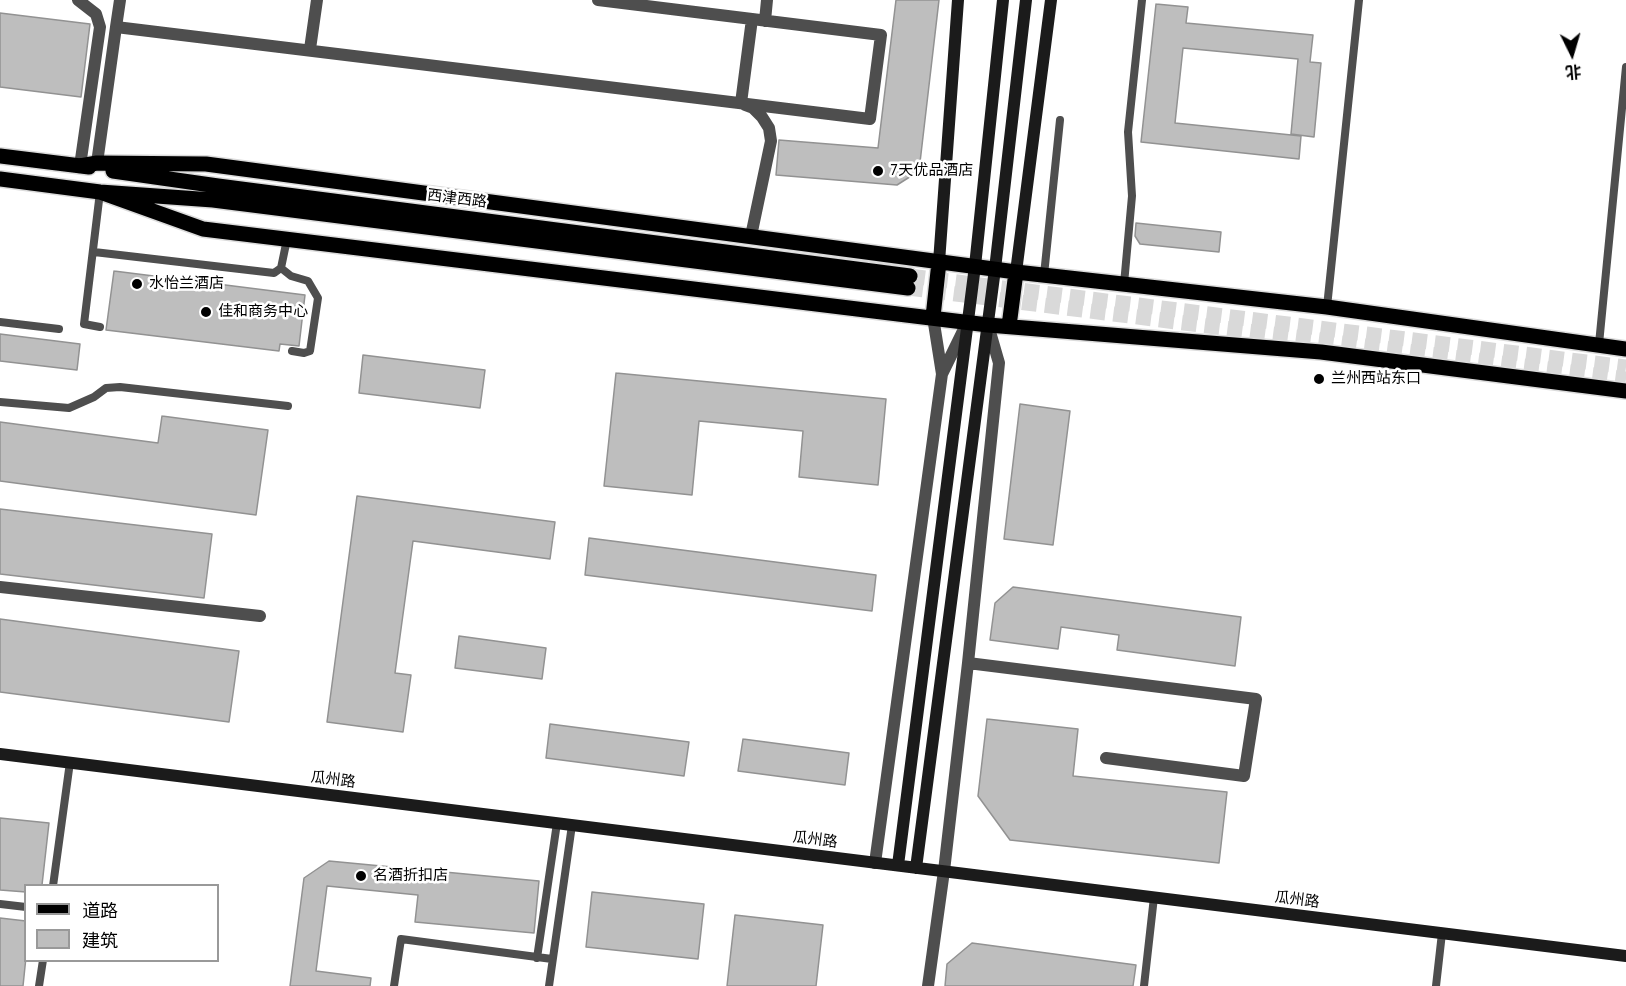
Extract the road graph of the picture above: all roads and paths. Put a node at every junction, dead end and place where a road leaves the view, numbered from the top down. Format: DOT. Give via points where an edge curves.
graph roads {
  1 [pos="75,0"];
  2 [pos="120,0"];
  3 [pos="316,0"];
  4 [pos="598,0"];
  5 [pos="767,0"];
  6 [pos="958,0"];
  7 [pos="1003,0"];
  8 [pos="1026,0"];
  9 [pos="1051,0"];
  10 [pos="1142,0"];
  11 [pos="1359,0"];
  12 [pos="752,19"];
  13 [pos="765,21"];
  14 [pos="117,27"];
  15 [pos="310,50"];
  16 [pos="1626,67"];
  17 [pos="741,103"];
  18 [pos="1060,120"];
  19 [pos="0,156"];
  20 [pos="97,163"];
  21 [pos="81,166"];
  22 [pos="0,179"];
  23 [pos="100,192"];
  24 [pos="751,236"];
  25 [pos="287,239"];
  26 [pos="94,252"];
  27 [pos="939,262"];
  28 [pos="975,266"];
  29 [pos="281,268"];
  30 [pos="996,269"];
  31 [pos="1016,272"];
  32 [pos="1044,275"];
  33 [pos="1124,284"];
  34 [pos="1327,307"];
  35 [pos="933,317"];
  36 [pos="0,322"];
  37 [pos="967,322"];
  38 [pos="988,324"];
  39 [pos="1009,326"];
  40 [pos="100,327"];
  41 [pos="59,329"];
  42 [pos="1599,344"];
  43 [pos="1626,349"];
  44 [pos="292,351"];
  45 [pos="942,374"];
  46 [pos="1626,391"];
  47 [pos="0,402"];
  48 [pos="288,406"];
  49 [pos="0,587"];
  50 [pos="260,616"];
  51 [pos="968,663"];
  52 [pos="0,754"];
  53 [pos="1106,758"];
  54 [pos="70,762"];
  55 [pos="557,823"];
  56 [pos="572,825"];
  57 [pos="875,863"];
  58 [pos="898,866"];
  59 [pos="916,868"];
  60 [pos="944,871"];
  61 [pos="53,884"];
  62 [pos="1154,897"];
  63 [pos="0,904"];
  64 [pos="24,908"];
  65 [pos="1443,933"];
  66 [pos="1626,956"];
  67 [pos="537,958"];
  68 [pos="552,960"];
  69 [pos="43,962"];
  70 [pos="39,986"];
  71 [pos="394,986"];
  72 [pos="549,986"];
  73 [pos="928,986"];
  74 [pos="1144,986"];
  75 [pos="1436,986"];
  1 -- 21 [label="street" via="96,14 100,27"];
  2 -- 14 [label="street"];
  3 -- 15 [label="street"];
  4 -- 12 [label="street"];
  5 -- 13 [label="street"];
  6 -- 27 [label="street"];
  7 -- 28 [label="street"];
  8 -- 30 [label="street"];
  9 -- 31 [label="street"];
  10 -- 33 [label="lane" via="1128,132 1132,196"];
  11 -- 34 [label="lane"];
  12 -- 13 [label="street"];
  12 -- 17 [label="street"];
  13 -- 17 [label="street" via="880,35 870,119"];
  14 -- 15 [label="street"];
  14 -- 20 [label="street"];
  15 -- 17 [label="street"];
  16 -- 42 [label="lane"];
  17 -- 24 [label="street" via="762,117 771,141"];
  18 -- 32 [label="lane"];
  19 -- 21 [label="main road, 西津西路"];
  20 -- 21 [label="main road"];
  20 -- 24 [label="main road" via="206,164"];
  21 -- 23 [label="main road, 西津西路" via="909,282 225,202"];
  22 -- 23 [label="main road, 西津西路"];
  23 -- 25 [label="main road" via="203,229"];
  23 -- 26 [label="lane"];
  24 -- 27 [label="main road"];
  25 -- 29 [label="lane"];
  25 -- 35 [label="main road"];
  26 -- 29 [label="lane" via="274,273"];
  26 -- 40 [label="lane" via="84,324"];
  27 -- 28 [label="main road"];
  27 -- 35 [label="main road"];
  28 -- 30 [label="main road"];
  28 -- 37 [label="street"];
  29 -- 44 [label="lane" via="308,281 318,298 310,351"];
  30 -- 31 [label="main road"];
  30 -- 38 [label="street"];
  31 -- 32 [label="main road"];
  31 -- 39 [label="main road"];
  32 -- 33 [label="main road"];
  33 -- 34 [label="main road"];
  34 -- 42 [label="main road"];
  35 -- 37 [label="main road"];
  35 -- 45 [label="street"];
  36 -- 41 [label="lane"];
  37 -- 38 [label="main road"];
  37 -- 45 [label="street"];
  37 -- 58 [label="street"];
  38 -- 39 [label="main road"];
  38 -- 51 [label="street" via="999,363"];
  38 -- 59 [label="street"];
  39 -- 46 [label="main road" via="1321,352"];
  42 -- 43 [label="main road"];
  45 -- 57 [label="street"];
  47 -- 48 [label="lane" via="69,408 106,388 120,387"];
  49 -- 50 [label="street"];
  51 -- 53 [label="street" via="1256,699 1244,776"];
  51 -- 60 [label="street"];
  52 -- 54 [label="street, 瓜州路"];
  54 -- 55 [label="street, 瓜州路"];
  54 -- 61 [label="lane"];
  55 -- 56 [label="street, 瓜州路"];
  55 -- 67 [label="lane"];
  56 -- 57 [label="street, 瓜州路"];
  56 -- 68 [label="lane"];
  57 -- 58 [label="street, 瓜州路"];
  58 -- 59 [label="street, 瓜州路"];
  59 -- 60 [label="street, 瓜州路"];
  60 -- 62 [label="street, 瓜州路"];
  60 -- 73 [label="street"];
  62 -- 65 [label="street, 瓜州路"];
  62 -- 74 [label="lane"];
  63 -- 64 [label="lane"];
  65 -- 66 [label="street, 瓜州路"];
  65 -- 75 [label="lane"];
  67 -- 68 [label="lane"];
  67 -- 71 [label="lane" via="401,939"];
  68 -- 72 [label="lane"];
  69 -- 70 [label="lane"];
}
